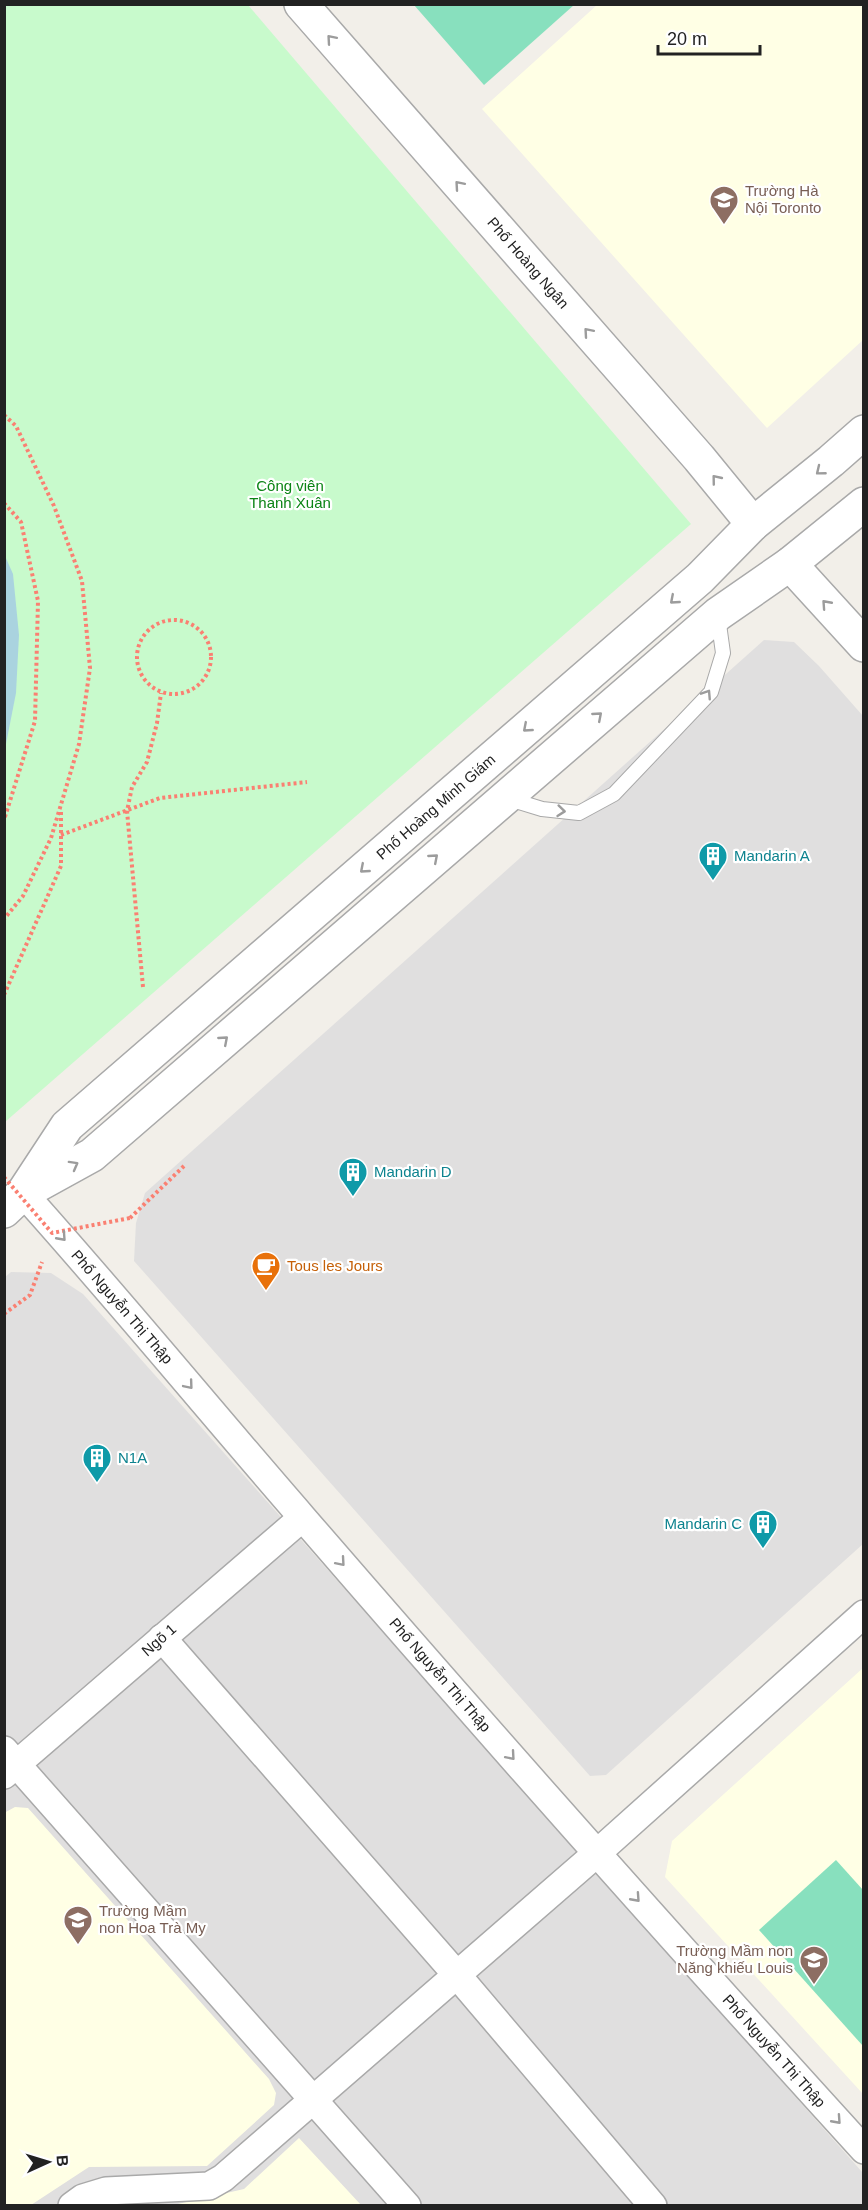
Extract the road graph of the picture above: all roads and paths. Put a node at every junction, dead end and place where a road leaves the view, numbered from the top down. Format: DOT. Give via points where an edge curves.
graph roads {
  1 [pos="301,4"];
  2 [pos="4,415"];
  3 [pos="864,432"];
  4 [pos="4,503"];
  5 [pos="864,504"];
  6 [pos="753,524"];
  7 [pos="790,564"];
  8 [pos="717,614"];
  9 [pos="864,645"];
  10 [pos="161,693"];
  11 [pos="307,782"];
  12 [pos="504,797"];
  13 [pos="61,805"];
  14 [pos="127,811"];
  15 [pos="4,820"];
  16 [pos="61,835"];
  17 [pos="4,919"];
  18 [pos="142,987"];
  19 [pos="4,996"];
  20 [pos="184,1166"];
  21 [pos="11,1194"];
  22 [pos="30,1295"];
  23 [pos="4,1314"];
  24 [pos="302,1518"];
  25 [pos="864,1614"];
  26 [pos="162,1638"];
  27 [pos="9,1763"];
  28 [pos="596,1854"];
  29 [pos="457,1975"];
  30 [pos="315,2099"];
  31 [pos="864,2150"];
  32 [pos="72,2205"];
  33 [pos="408,2205"];
  34 [pos="653,2205"];
  6 -- 1 [label="street, Phố Hoàng Ngân, one-way"];
  2 -- 13 [label="path" via="16,426 54,506 82,581 90,668 79,744"];
  3 -- 6 [label="street, Phố Hoàng Minh Giám, one-way"];
  4 -- 15 [label="path" via="21,522 38,601 35,721"];
  5 -- 7 [label="street"];
  6 -- 21 [label="street, Phố Hoàng Minh Giám, one-way" via="700,578 67,1126"];
  7 -- 8 [label="street"];
  9 -- 7 [label="street, one-way"];
  12 -- 8 [label="street, one-way"];
  12 -- 8 [label="lane, one-way" via="542,809 579,813 614,794 711,692 723,653"];
  10 -- 10 [label="path" via="139,670 139,645 154,625 178,619 190,623 207,640 210,663 199,684 178,693"];
  10 -- 14 [label="path" via="147,762 132,787"];
  11 -- 14 [label="path" via="160,798"];
  21 -- 12 [label="street, one-way" via="92,1155"];
  13 -- 16 [label="path"];
  13 -- 17 [label="path" via="51,838 23,896"];
  14 -- 16 [label="path"];
  14 -- 18 [label="path"];
  16 -- 19 [label="path" via="61,867"];
  20 -- 21 [label="path, bridge" via="130,1218 52,1233"];
  21 -- 24 [label="street, Phố Nguyễn Thị Thập, one-way" via="88,1266"];
  22 -- 23 [label="path"];
  24 -- 26 [label="street, Ngõ 1"];
  24 -- 28 [label="street, Phố Nguyễn Thị Thập, one-way"];
  25 -- 28 [label="street"];
  26 -- 27 [label="street, Ngõ 1"];
  26 -- 29 [label="street"];
  27 -- 30 [label="street"];
  28 -- 29 [label="street"];
  28 -- 31 [label="street, Phố Nguyễn Thị Thập, one-way"];
  29 -- 30 [label="street"];
  29 -- 34 [label="street"];
  30 -- 32 [label="street" via="209,2186 106,2191"];
  30 -- 33 [label="street"];
}
